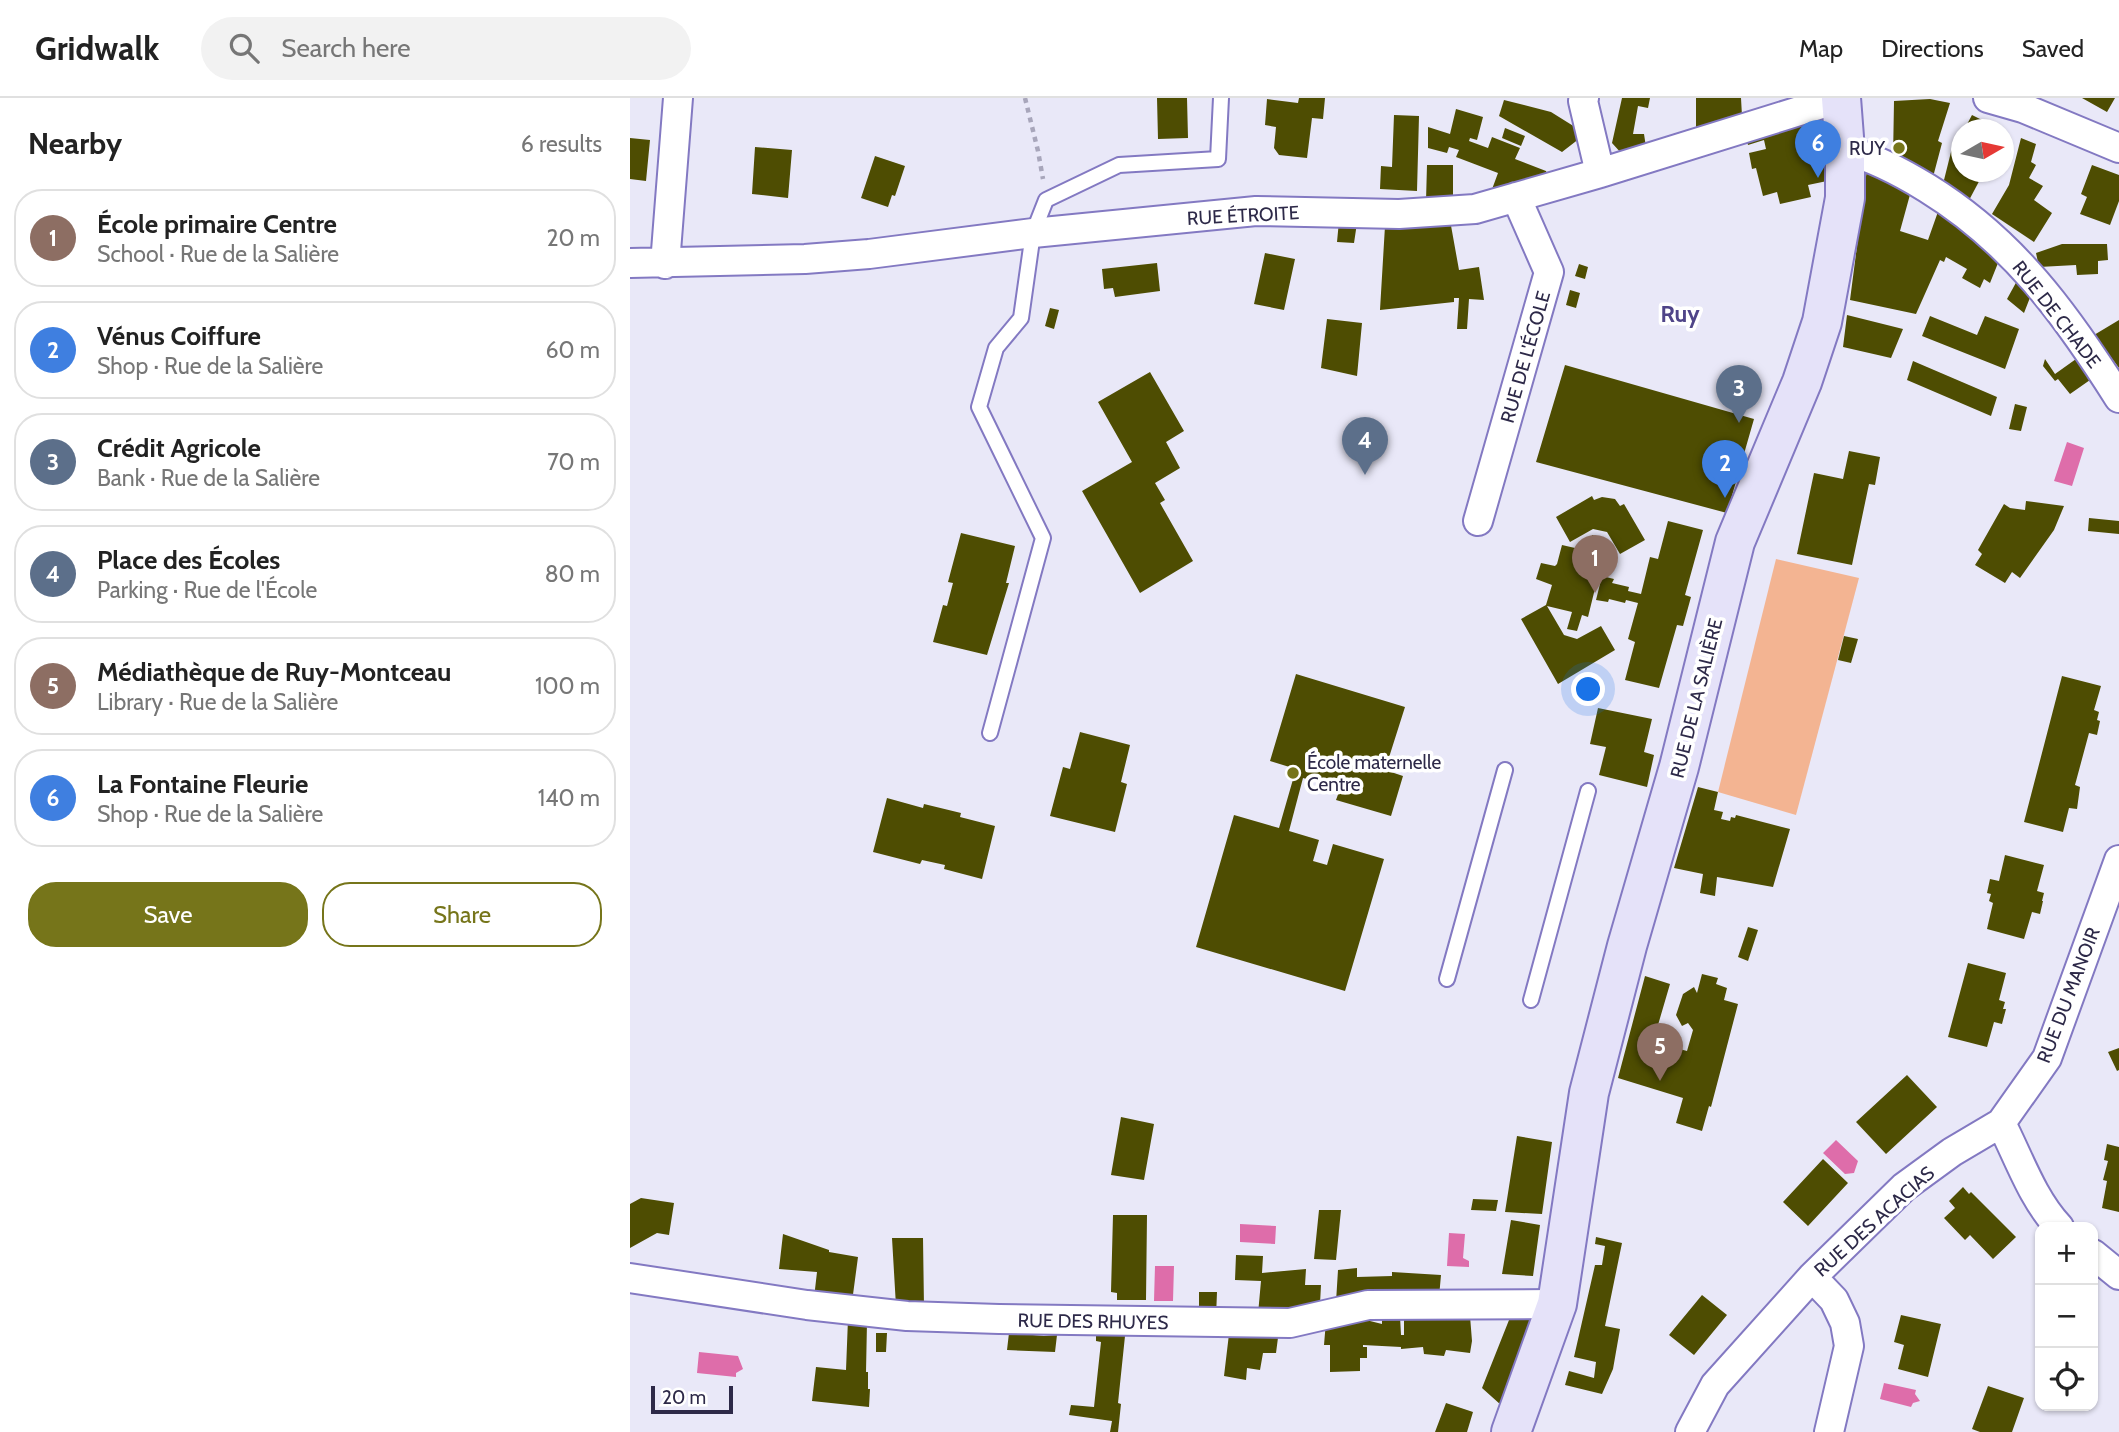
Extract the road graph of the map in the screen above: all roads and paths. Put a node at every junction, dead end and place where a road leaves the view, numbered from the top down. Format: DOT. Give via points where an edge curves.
graph roads {
  1 [pos="678,98"];
  2 [pos="1025,98"];
  3 [pos="1221,98"];
  4 [pos="1584,98"];
  5 [pos="1841,98"];
  6 [pos="1988,98"];
  7 [pos="2026,103"];
  8 [pos="2119,148"];
  9 [pos="1845,150"];
  10 [pos="1600,173"];
  11 [pos="1516,197"];
  12 [pos="1046,200"];
  13 [pos="1033,233"];
  14 [pos="630,264"];
  15 [pos="665,264"];
  16 [pos="2119,398"];
  17 [pos="1478,521"];
  18 [pos="990,733"];
  19 [pos="1506,770"];
  20 [pos="1588,791"];
  21 [pos="2119,860"];
  22 [pos="1447,979"];
  23 [pos="1531,1000"];
  24 [pos="2001,1123"];
  25 [pos="2054,1222"];
  26 [pos="2098,1258"];
  27 [pos="2119,1275"];
  28 [pos="1812,1277"];
  29 [pos="630,1278"];
  30 [pos="1557,1304"];
  31 [pos="1511,1432"];
  32 [pos="1690,1432"];
  33 [pos="1829,1432"];
  1 -- 15 [label="street"];
  2 -- 12 [label="path"];
  3 -- 12 [label="lane" via="1217,159 1119,165"];
  4 -- 10 [label="street"];
  5 -- 9 [label="main road, RUE DE LA SALIÈRE"];
  5 -- 10 [label="street, RUE ÉTROITE"];
  6 -- 7 [label="street"];
  7 -- 8 [label="street"];
  9 -- 16 [label="street, RUE DE CHADE" via="1910,178 1981,225 2031,275 2087,347"];
  9 -- 30 [label="main road, RUE DE LA SALIÈRE" via="1845,198 1822,322 1735,541 1590,1093"];
  10 -- 11 [label="street, RUE ÉTROITE"];
  11 -- 13 [label="street, RUE ÉTROITE" via="1475,209 1399,214 1256,211"];
  11 -- 17 [label="street, RUE DE L'ÉCOLE" via="1549,272"];
  12 -- 13 [label="lane"];
  13 -- 15 [label="street, RUE ÉTROITE" via="869,254"];
  13 -- 18 [label="lane" via="1021,318 996,348 979,407 1043,538"];
  14 -- 15 [label="street, RUE ÉTROITE"];
  19 -- 22 [label="lane"];
  20 -- 23 [label="lane"];
  21 -- 24 [label="street, RUE DU MANOIR" via="2047,1058"];
  24 -- 25 [label="street" via="2033,1190"];
  24 -- 28 [label="street, RUE DES ACACIAS" via="1905,1187"];
  26 -- 27 [label="street"];
  28 -- 32 [label="street, RUE DES ACACIAS" via="1716,1385"];
  28 -- 33 [label="street" via="1834,1300 1845,1322 1849,1346"];
  29 -- 30 [label="street, RUE DES RHUYES" via="807,1305 907,1316 999,1319 1290,1323 1368,1305"];
  30 -- 31 [label="main road, RUE DE LA SALIÈRE"];
}
